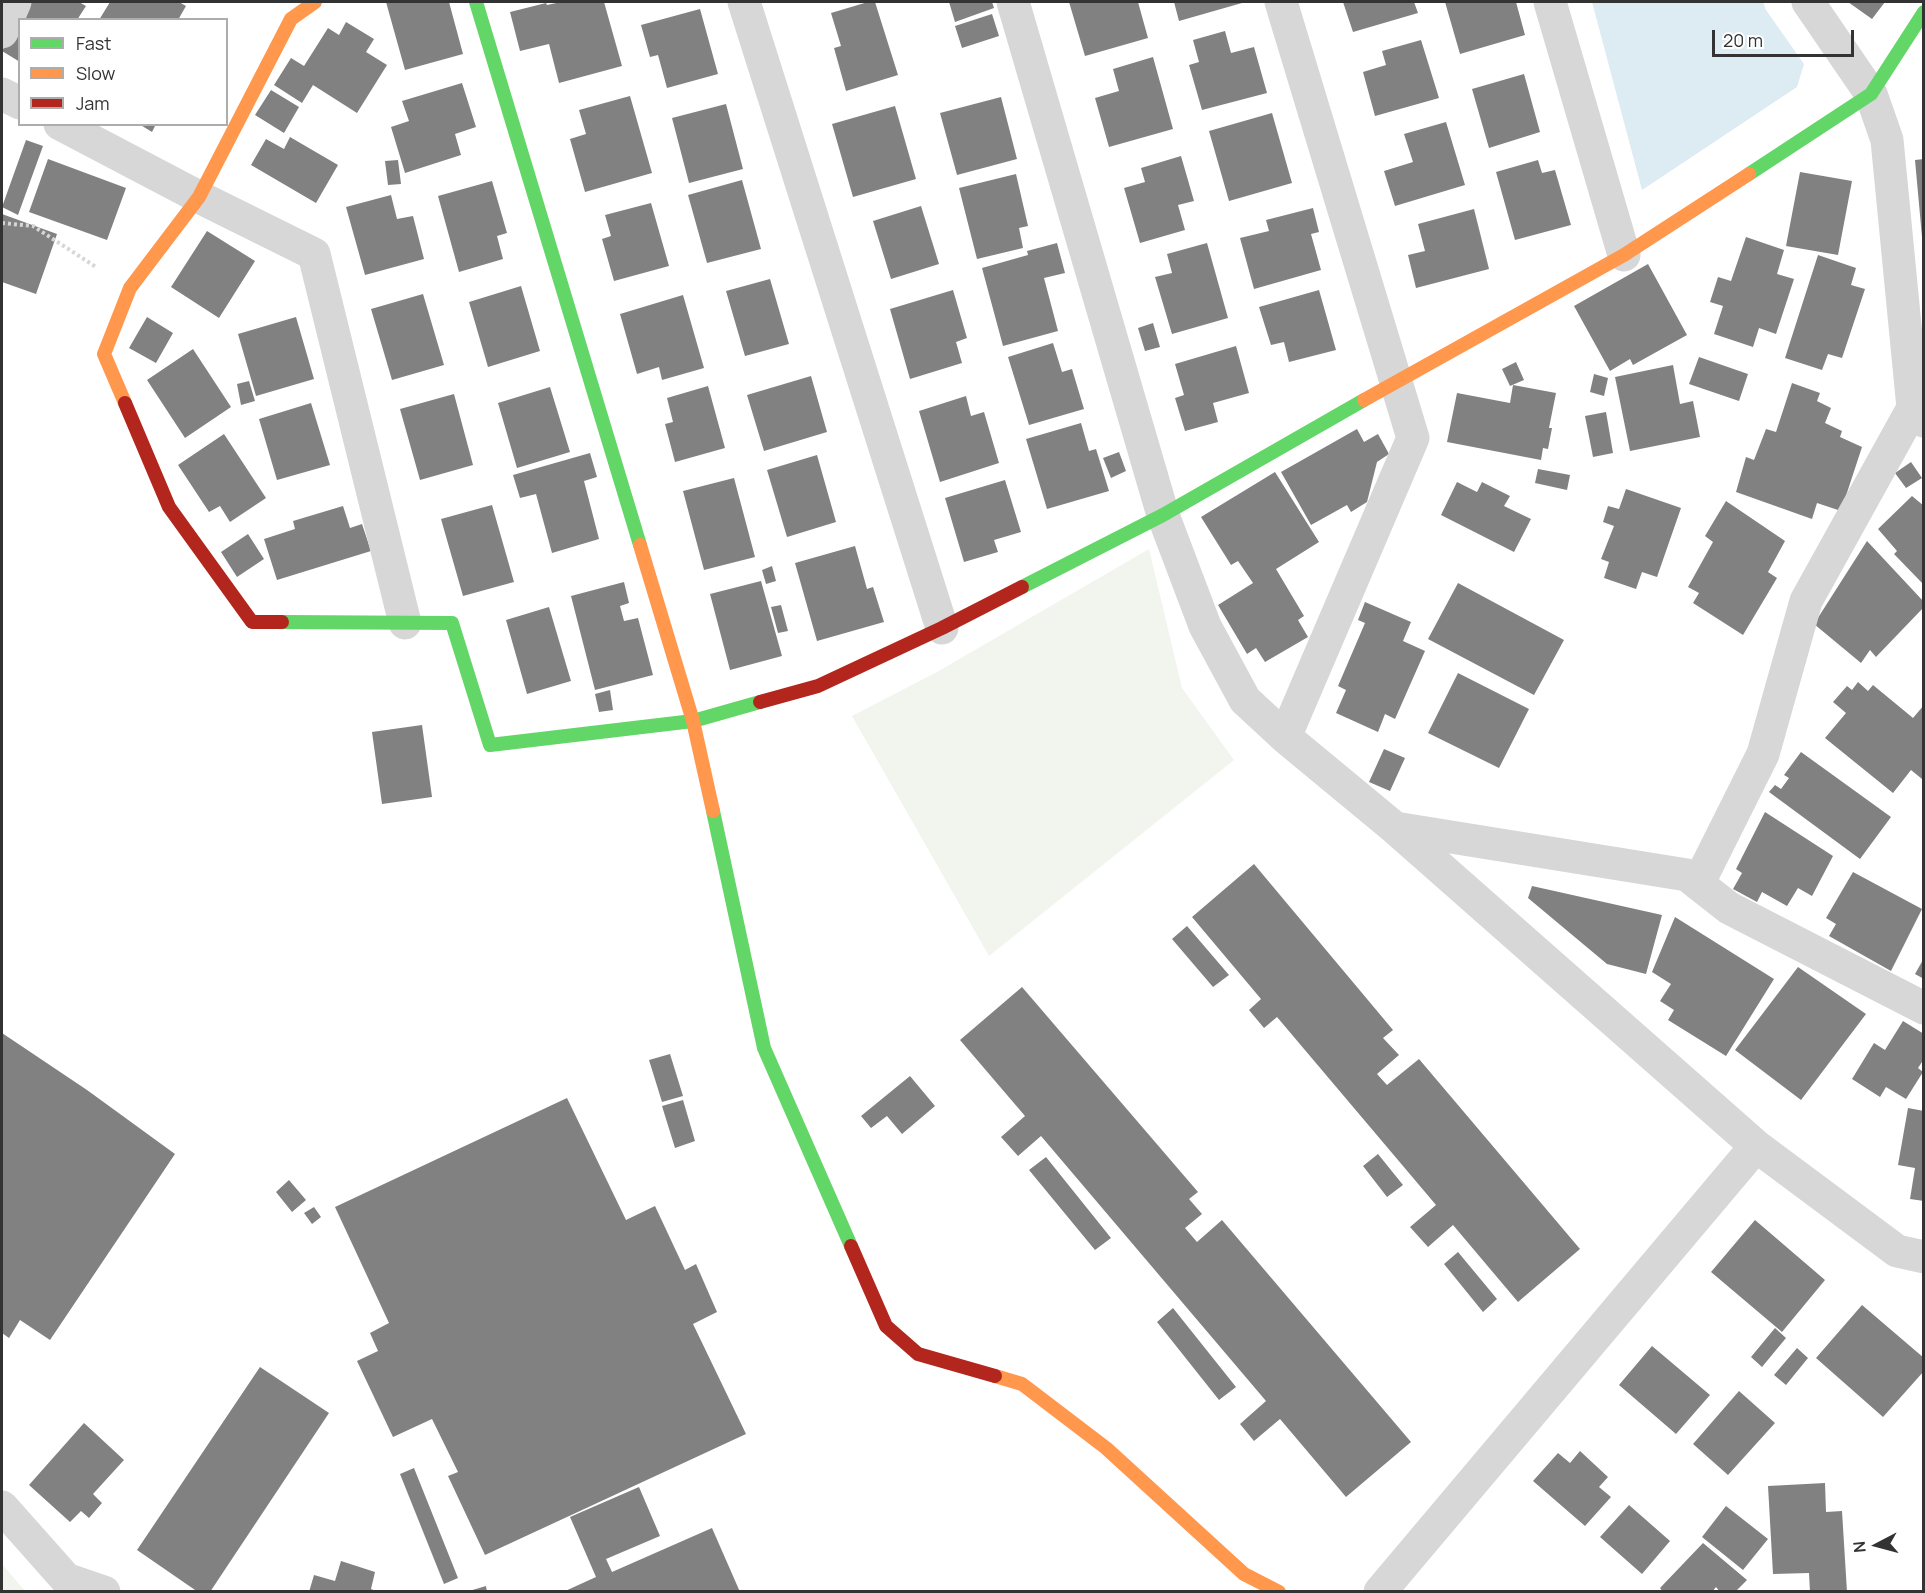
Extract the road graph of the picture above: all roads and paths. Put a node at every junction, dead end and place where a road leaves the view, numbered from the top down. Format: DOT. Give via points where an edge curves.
graph roads {
  1 [pos="15,2"];
  2 [pos="315,2"];
  3 [pos="476,2"];
  4 [pos="744,2"];
  5 [pos="1013,2"];
  6 [pos="1281,2"];
  7 [pos="1550,2"];
  8 [pos="1808,2"];
  9 [pos="1923,12"];
  10 [pos="2,32"];
  11 [pos="2,94"];
  12 [pos="1871,94"];
  13 [pos="18,102"];
  14 [pos="64,126"];
  15 [pos="199,197"];
  16 [pos="2,223"];
  17 [pos="1624,255"];
  18 [pos="130,288"];
  19 [pos="1396,382"];
  20 [pos="1918,414"];
  21 [pos="1163,515"];
  22 [pos="405,623"];
  23 [pos="942,628"];
  24 [pos="693,720"];
  25 [pos="1285,737"];
  26 [pos="1395,828"];
  27 [pos="1698,884"];
  28 [pos="1923,1008"];
  29 [pos="1756,1146"];
  30 [pos="1923,1257"];
  31 [pos="2,1507"];
  32 [pos="104,1592"];
  33 [pos="1279,1592"];
  34 [pos="1380,1592"];
  1 -- 10 [label="street"];
  2 -- 15 [label="street" via="291,19"];
  3 -- 24 [label="street"];
  4 -- 23 [label="street"];
  5 -- 21 [label="street"];
  6 -- 19 [label="street"];
  7 -- 17 [label="street"];
  8 -- 12 [label="street"];
  9 -- 12 [label="street"];
  11 -- 13 [label="street"];
  12 -- 17 [label="street"];
  12 -- 20 [label="street" via="1887,140"];
  14 -- 15 [label="street"];
  15 -- 18 [label="street"];
  15 -- 22 [label="street" via="314,254"];
  16 -- 18 [label="path" via="33,226"];
  17 -- 19 [label="street"];
  18 -- 22 [label="street" via="104,354 170,507 252,622"];
  19 -- 21 [label="street"];
  19 -- 25 [label="street" via="1413,438"];
  20 -- 27 [label="street" via="1806,602 1763,754"];
  21 -- 23 [label="street"];
  21 -- 25 [label="street" via="1205,626 1245,700"];
  22 -- 24 [label="street" via="452,623 490,745"];
  23 -- 24 [label="street" via="818,686"];
  24 -- 33 [label="street" via="764,1048 886,1326 918,1354 1023,1384 1106,1448 1244,1574"];
  25 -- 26 [label="street"];
  26 -- 27 [label="street" via="1687,875"];
  26 -- 29 [label="street"];
  27 -- 28 [label="street" via="1729,908"];
  29 -- 30 [label="street" via="1897,1251"];
  29 -- 34 [label="street"];
  31 -- 32 [label="street" via="66,1579"];
}
